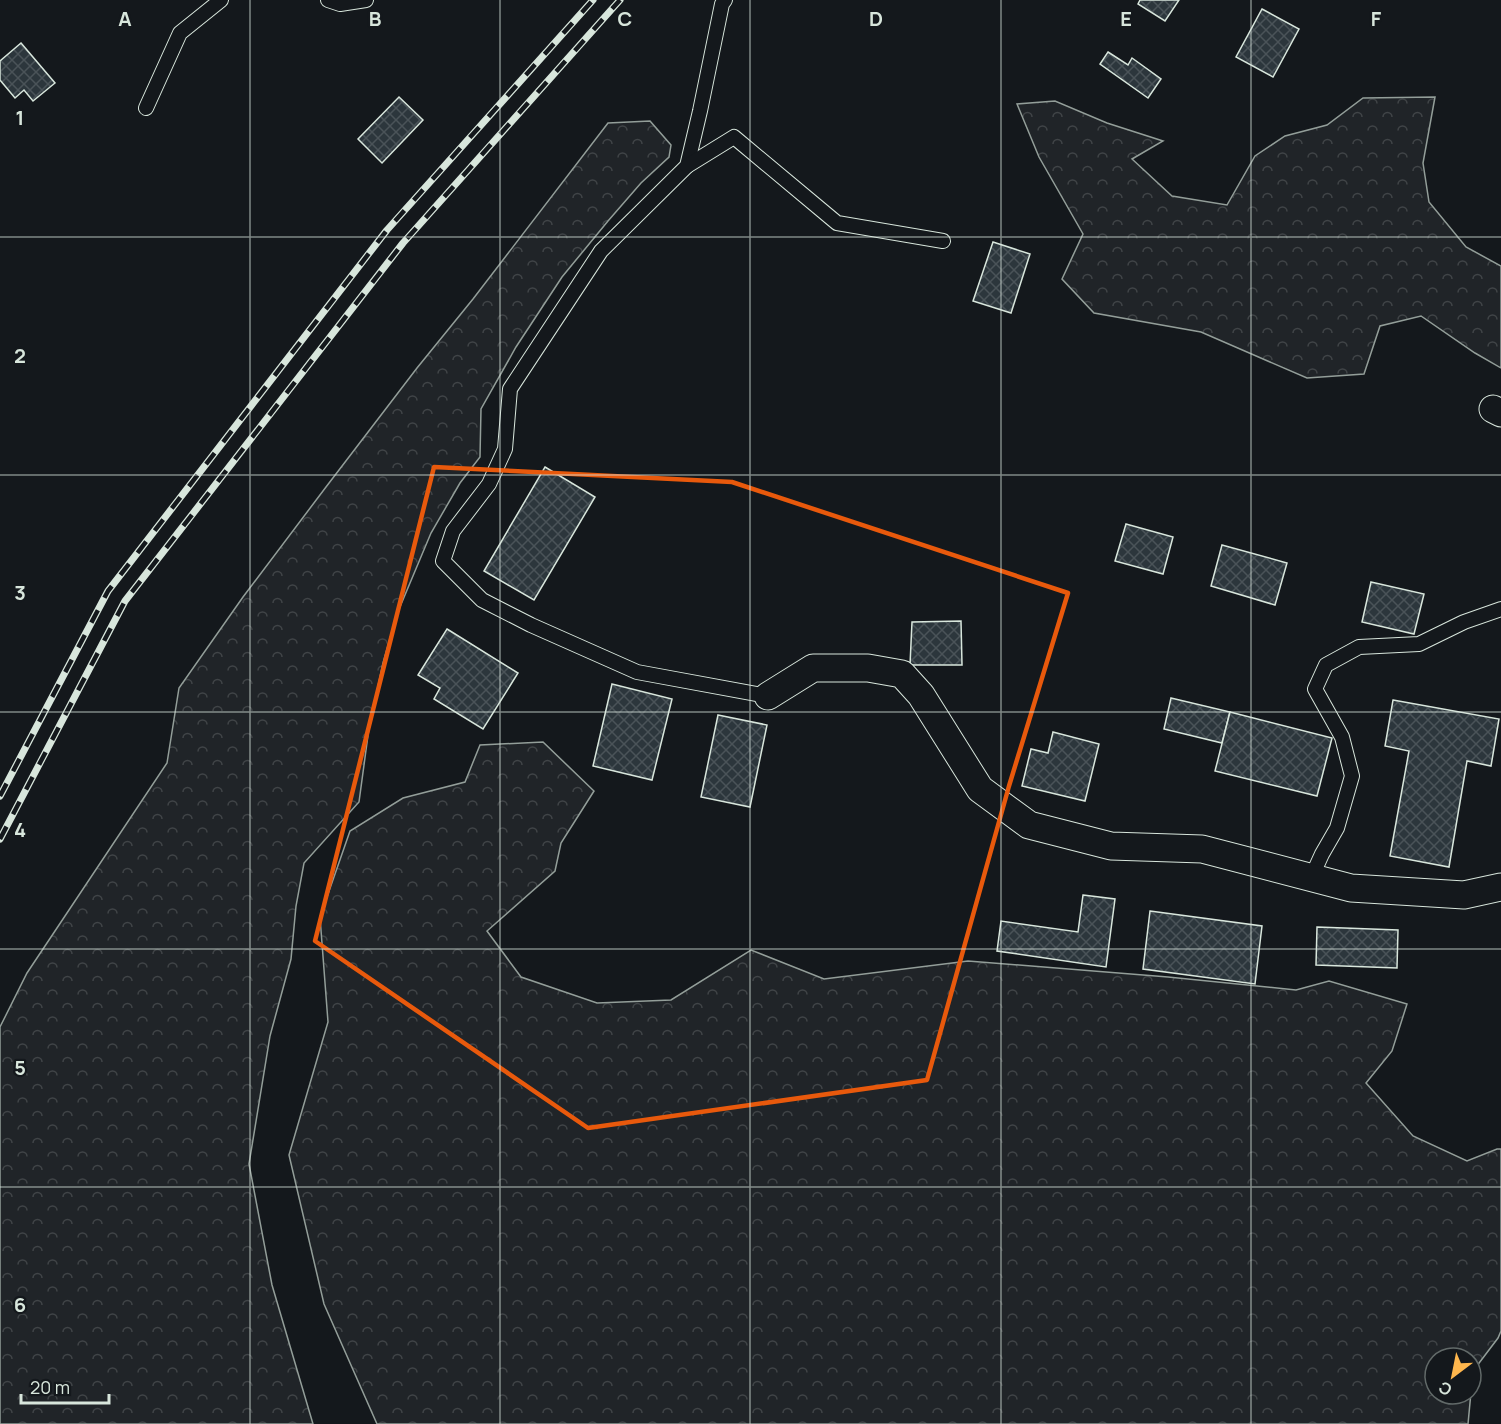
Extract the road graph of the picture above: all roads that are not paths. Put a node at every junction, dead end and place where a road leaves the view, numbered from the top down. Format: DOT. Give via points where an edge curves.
graph roads {
  1 [pos="221,0"];
  2 [pos="328,0"];
  3 [pos="366,0"];
  4 [pos="725,0"];
  5 [pos="146,108"];
  6 [pos="687,166"];
  7 [pos="943,241"];
  8 [pos="1501,609"];
  9 [pos="768,696"];
  10 [pos="1311,878"];
  11 [pos="1501,887"];
  1 -- 5 [label="lane" via="180,33"];
  2 -- 3 [label="lane" via="340,4"];
  4 -- 6 [label="lane"];
  6 -- 7 [label="lane" via="734,137 837,223"];
  6 -- 9 [label="lane" via="601,251 510,389 506,449 489,484 453,531 443,561 482,600 637,672"];
  8 -- 10 [label="lane" via="1419,644 1359,647 1326,665 1315,689 1342,737 1352,776 1337,828"];
  9 -- 10 [label="street" via="813,668 868,668 902,674 921,695 980,789 1029,825 1111,846 1202,849"];
  10 -- 11 [label="street" via="1351,888 1464,895"];
}
